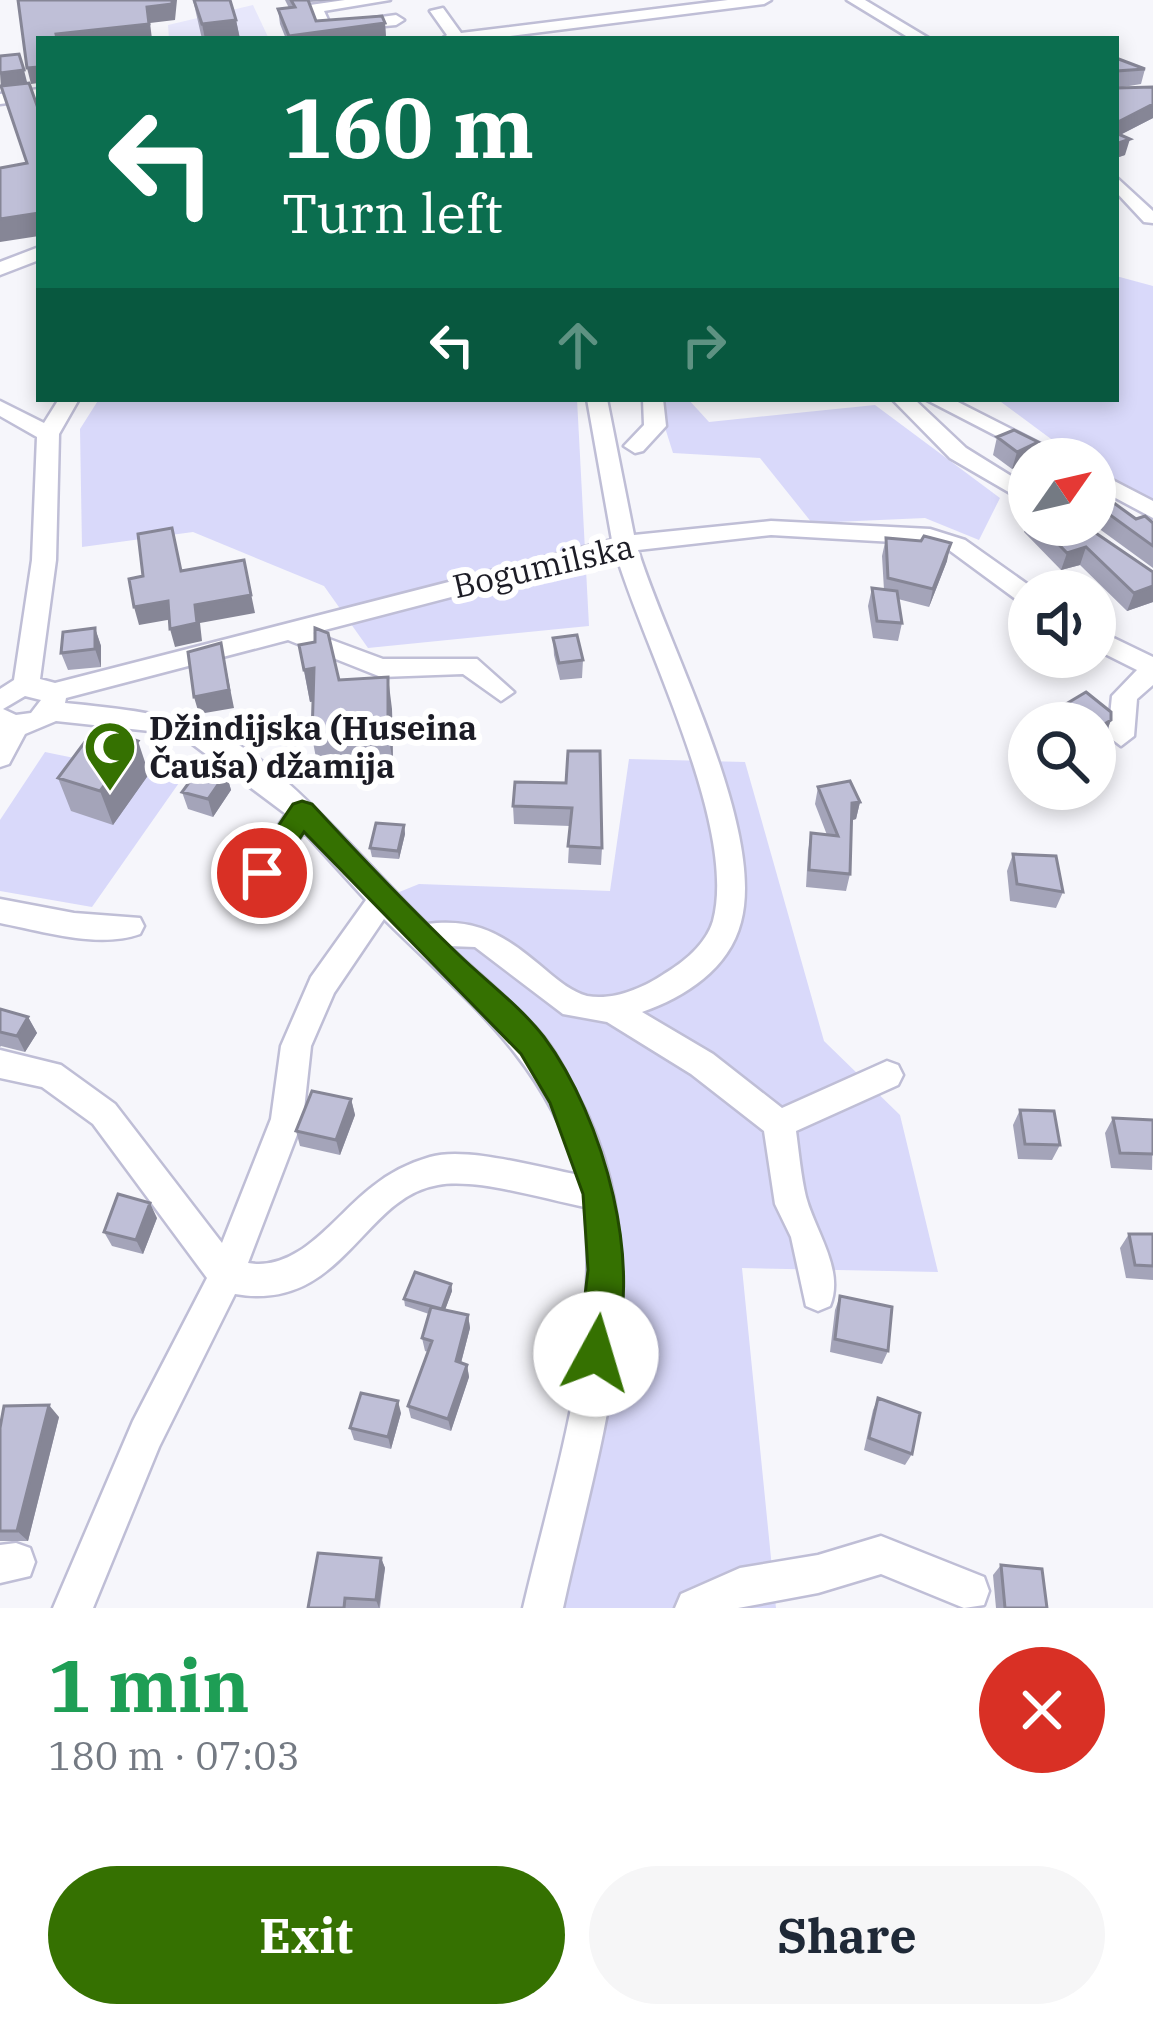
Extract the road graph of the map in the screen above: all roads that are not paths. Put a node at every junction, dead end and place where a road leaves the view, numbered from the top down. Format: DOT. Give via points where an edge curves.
graph roads {
  1 [pos="385,0"];
  2 [pos="764,0"];
  3 [pos="854,0"];
  4 [pos="740,2"];
  5 [pos="438,11"];
  6 [pos="396,20"];
  7 [pos="408,36"];
  8 [pos="451,36"];
  9 [pos="476,36"];
  10 [pos="917,36"];
  11 [pos="36,94"];
  12 [pos="0,99"];
  13 [pos="1119,185"];
  14 [pos="1150,218"];
  15 [pos="36,254"];
  16 [pos="0,268"];
  17 [pos="67,402"];
  18 [pos="598,402"];
  19 [pos="653,402"];
  20 [pos="905,402"];
  21 [pos="941,402"];
  22 [pos="0,406"];
  23 [pos="48,434"];
  24 [pos="1016,438"];
  25 [pos="634,446"];
  26 [pos="1008,484"];
  27 [pos="1116,490"];
  28 [pos="1153,511"];
  29 [pos="624,544"];
  30 [pos="1008,582"];
  31 [pos="283,632"];
  32 [pos="1116,649"];
  33 [pos="1153,669"];
  34 [pos="501,692"];
  35 [pos="43,697"];
  36 [pos="0,701"];
  37 [pos="9,722"];
  38 [pos="1121,736"];
  39 [pos="0,758"];
  40 [pos="302,812"];
  41 [pos="262,873"];
  42 [pos="382,899"];
  43 [pos="0,911"];
  44 [pos="130,926"];
  45 [pos="422,937"];
  46 [pos="610,1009"];
  47 [pos="0,1064"];
  48 [pos="886,1075"];
  49 [pos="779,1124"];
  50 [pos="600,1194"];
  51 [pos="226,1276"];
  52 [pos="818,1294"];
  53 [pos="970,1591"];
  54 [pos="73,1608"];
  55 [pos="543,1608"];
  56 [pos="695,1608"];
  1 -- 6 [label="street"];
  1 -- 6 [label="street" via="316,8 325,29"];
  2 -- 4 [label="street"];
  3 -- 10 [label="street"];
  4 -- 9 [label="street"];
  5 -- 8 [label="street"];
  6 -- 7 [label="street"];
  11 -- 12 [label="street"];
  13 -- 14 [label="street"];
  15 -- 16 [label="street"];
  17 -- 23 [label="street"];
  18 -- 29 [label="street"];
  19 -- 25 [label="street" via="655,426"];
  20 -- 26 [label="street" via="958,453"];
  21 -- 24 [label="street"];
  22 -- 23 [label="street"];
  23 -- 35 [label="street"];
  27 -- 28 [label="street"];
  29 -- 30 [label="street, Bogumilska" via="771,528 930,537 957,545"];
  29 -- 31 [label="street, Bogumilska"];
  29 -- 46 [label="street" via="730,848 728,921 702,964 661,992"];
  31 -- 34 [label="street" via="381,668 468,664"];
  31 -- 35 [label="street, Bogumilska"];
  32 -- 33 [label="street"];
  33 -- 38 [label="street" via="1125,696"];
  35 -- 36 [label="street"];
  35 -- 37 [label="street" via="37,722"];
  35 -- 40 [label="street" via="200,736"];
  37 -- 39 [label="street"];
  40 -- 41 [label="street"];
  40 -- 42 [label="street"];
  42 -- 45 [label="street"];
  42 -- 51 [label="street" via="322,986 296,1046 287,1119"];
  43 -- 44 [label="street"];
  45 -- 46 [label="street" via="484,938 584,1010"];
  45 -- 50 [label="street" via="532,1045 563,1097"];
  46 -- 49 [label="street" via="702,1064"];
  47 -- 51 [label="street" via="50,1075 104,1114"];
  48 -- 49 [label="street"];
  49 -- 52 [label="street" via="791,1204 807,1234"];
  50 -- 51 [label="street" via="438,1169 396,1190 289,1279 255,1286"];
  50 -- 55 [label="street" via="605,1270 592,1395"];
  51 -- 54 [label="street" via="146,1434"];
  53 -- 56 [label="street" via="881,1555 740,1587"];
}
